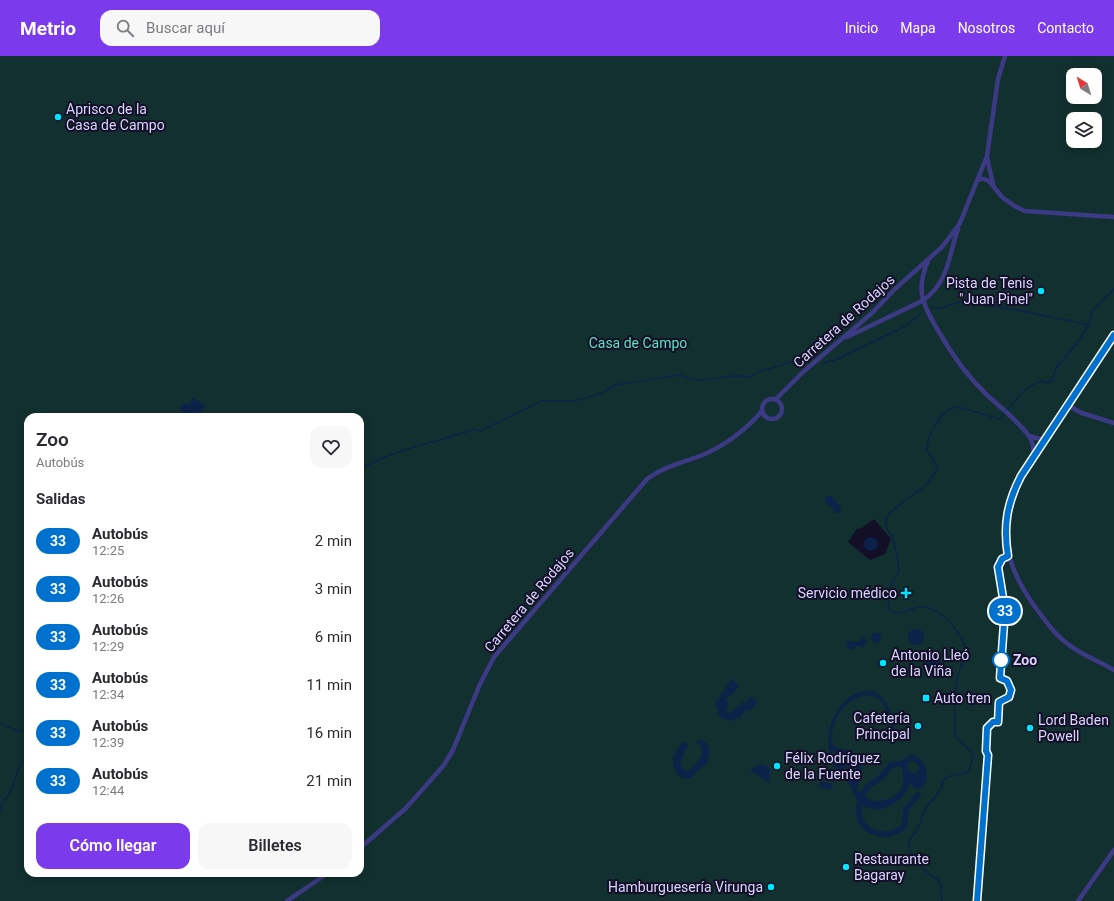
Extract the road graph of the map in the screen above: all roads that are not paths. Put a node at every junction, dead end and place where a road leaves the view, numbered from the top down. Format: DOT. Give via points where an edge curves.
graph roads {
  1 [pos="1005,56"];
  2 [pos="987,156"];
  3 [pos="979,180"];
  4 [pos="994,186"];
  5 [pos="1114,218"];
  6 [pos="960,223"];
  7 [pos="928,259"];
  8 [pos="922,301"];
  9 [pos="1114,335"];
  10 [pos="840,341"];
  11 [pos="776,399"];
  12 [pos="1068,406"];
  13 [pos="762,411"];
  14 [pos="1114,423"];
  15 [pos="1048,434"];
  16 [pos="1030,437"];
  17 [pos="1041,445"];
  18 [pos="1032,458"];
  19 [pos="1093,658"];
  20 [pos="1114,666"];
  21 [pos="1114,670"];
  22 [pos="364,845"];
  23 [pos="1114,847"];
  24 [pos="1114,850"];
  25 [pos="1104,865"];
  26 [pos="322,877"];
  27 [pos="287,901"];
  28 [pos="1078,901"];
  1 -- 2 [label="street" via="998,79"];
  2 -- 3 [label="street"];
  2 -- 4 [label="street"];
  3 -- 4 [label="street" via="984,179"];
  3 -- 6 [label="street"];
  4 -- 5 [label="street" via="1009,202 1025,211"];
  6 -- 7 [label="street, Carretera de Rodajos" via="942,247"];
  6 -- 8 [label="street" via="940,285 933,294"];
  7 -- 8 [label="street" via="920,285"];
  7 -- 10 [label="street, Carretera de Rodajos"];
  8 -- 10 [label="street"];
  8 -- 16 [label="street" via="957,362"];
  9 -- 12 [label="street"];
  10 -- 11 [label="street, Carretera de Rodajos"];
  11 -- 13 [label="street" via="764,402"];
  11 -- 13 [label="street" via="782,408 778,417 769,419"];
  12 -- 14 [label="street"];
  12 -- 15 [label="street"];
  13 -- 22 [label="street, Carretera de Rodajos" via="718,447 666,467 647,479 494,657 444,765 406,808"];
  15 -- 16 [label="street" via="1041,439"];
  15 -- 17 [label="street"];
  16 -- 17 [label="street" via="1037,445"];
  16 -- 18 [label="street"];
  17 -- 18 [label="street"];
  18 -- 19 [label="street" via="1011,496 1007,512 1005,530 1008,556 1029,599 1048,625 1069,645"];
  19 -- 20 [label="street"];
  19 -- 21 [label="street"];
  23 -- 25 [label="street"];
  24 -- 25 [label="street"];
  25 -- 28 [label="street"];
  26 -- 27 [label="street"];
}
